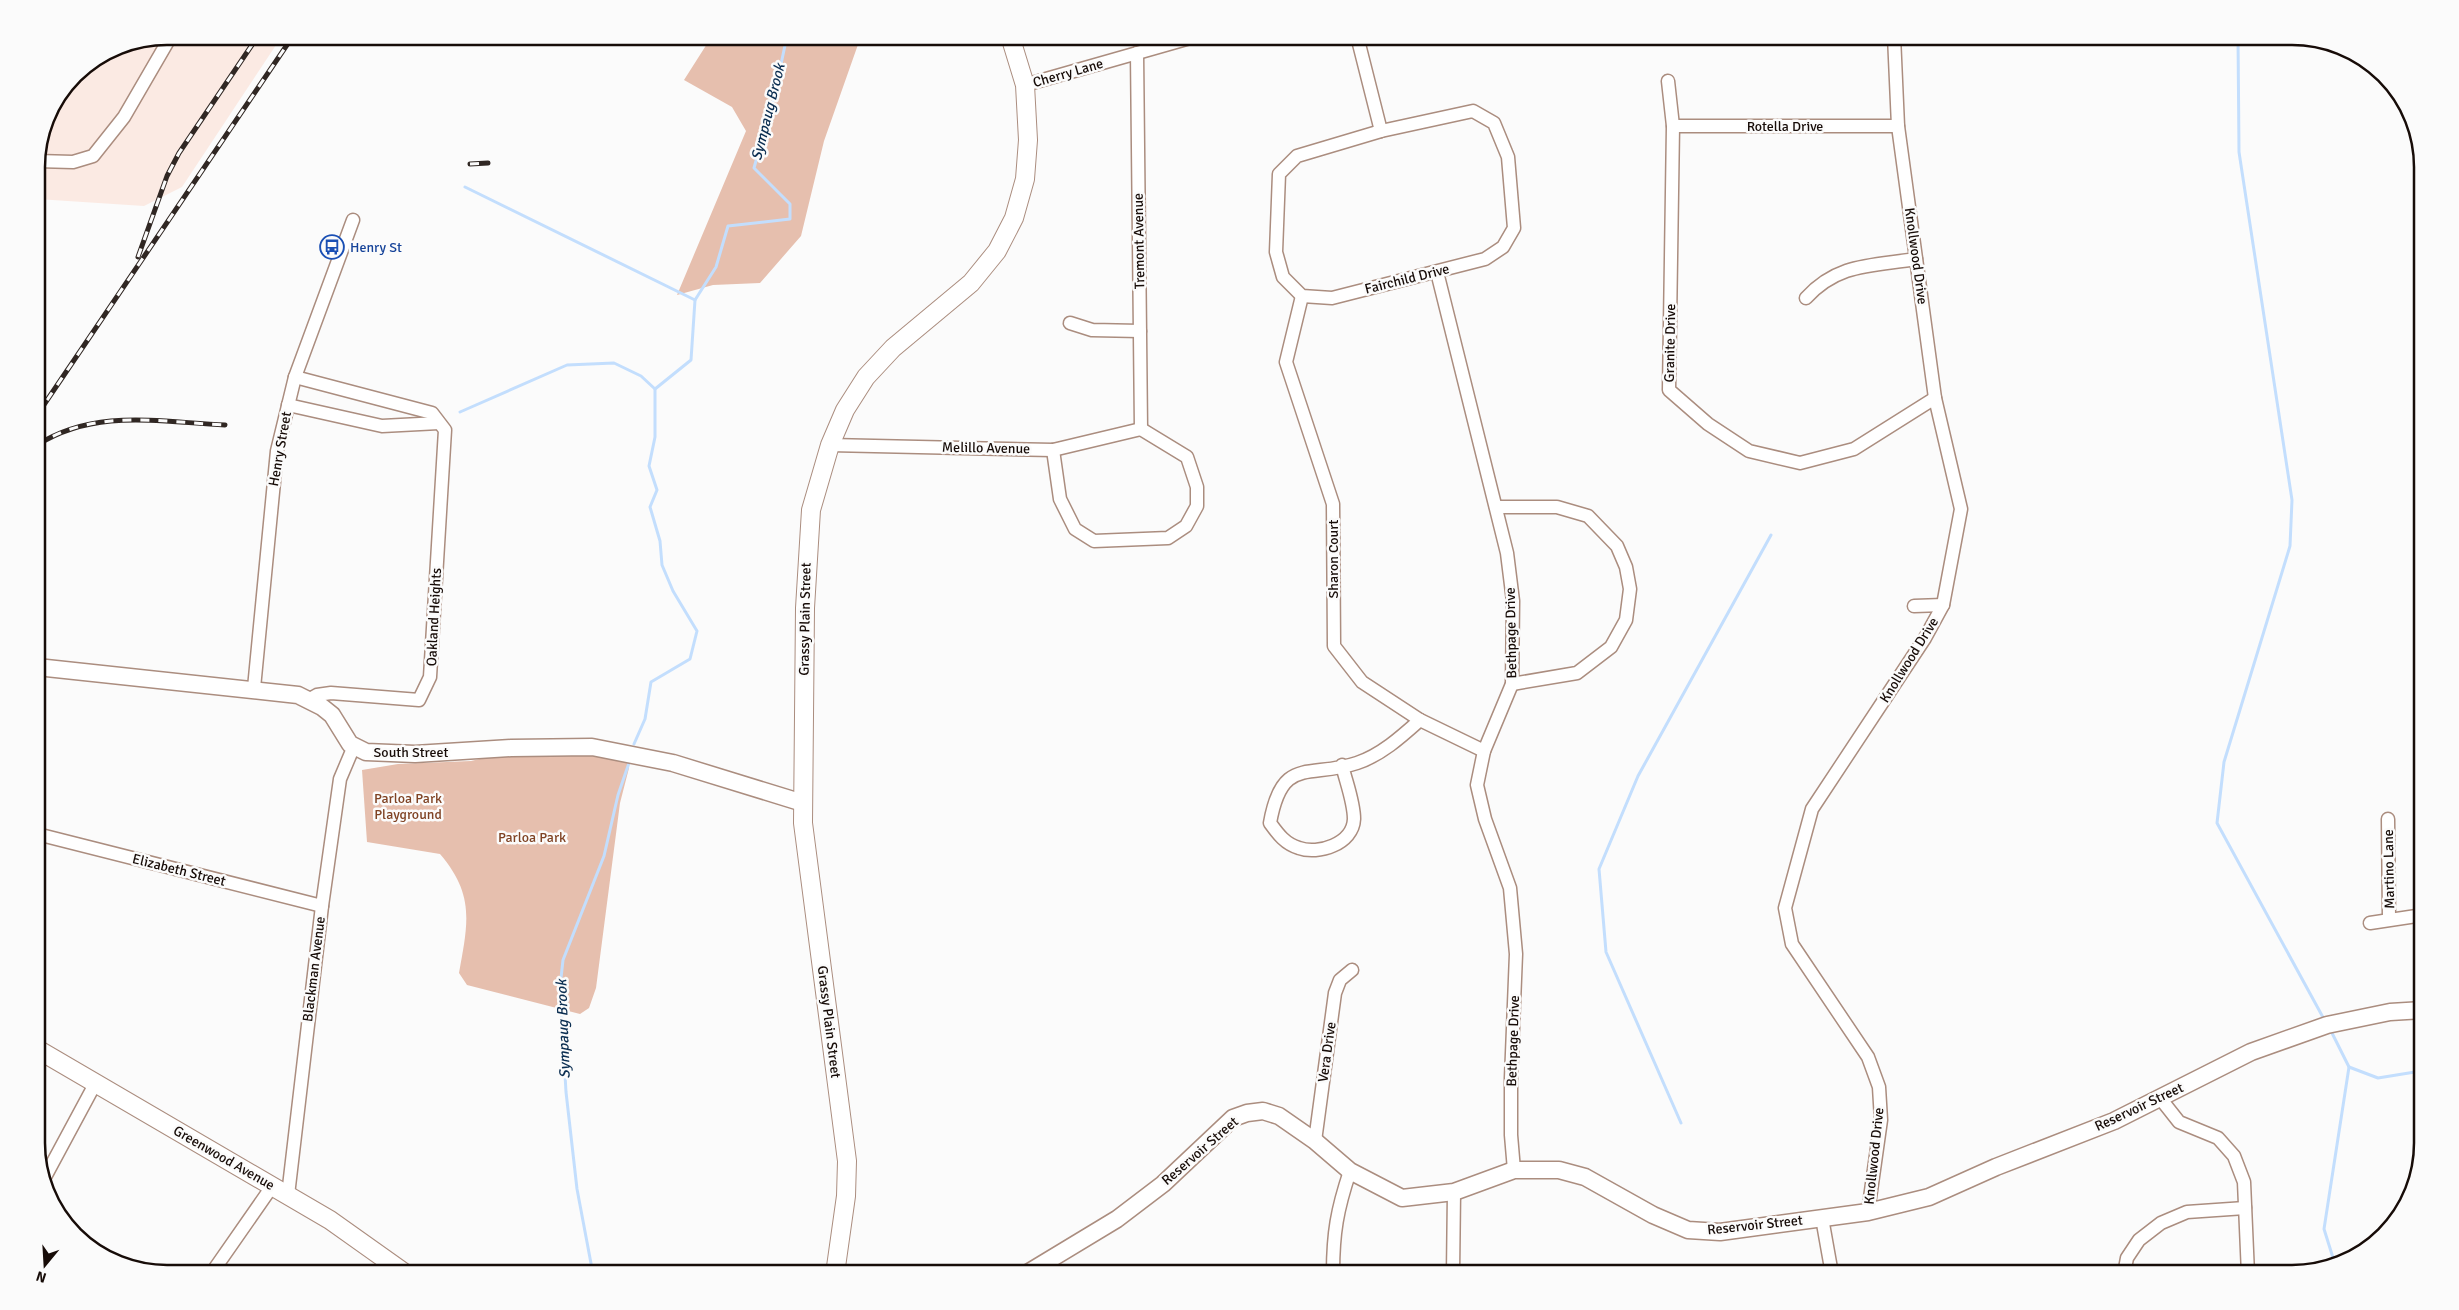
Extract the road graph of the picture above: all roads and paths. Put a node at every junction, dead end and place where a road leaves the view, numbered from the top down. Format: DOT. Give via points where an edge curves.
graph roads {
  1 [pos="166,45"];
  2 [pos="1013,45"];
  3 [pos="1165,45"];
  4 [pos="1359,45"];
  5 [pos="1894,45"];
  6 [pos="1137,53"];
  7 [pos="1668,81"];
  8 [pos="1025,85"];
  9 [pos="1673,126"];
  10 [pos="1898,126"];
  11 [pos="1381,131"];
  12 [pos="45,160"];
  13 [pos="353,220"];
  14 [pos="1916,259"];
  15 [pos="1437,272"];
  16 [pos="1302,296"];
  17 [pos="1806,298"];
  18 [pos="1070,323"];
  19 [pos="1140,331"];
  20 [pos="295,377"];
  21 [pos="1935,398"];
  22 [pos="288,405"];
  23 [pos="439,422"];
  24 [pos="1141,430"];
  25 [pos="830,445"];
  26 [pos="1053,450"];
  27 [pos="1496,507"];
  28 [pos="1943,605"];
  29 [pos="1914,606"];
  30 [pos="45,668"];
  31 [pos="1512,684"];
  32 [pos="254,688"];
  33 [pos="310,699"];
  34 [pos="1420,720"];
  35 [pos="354,746"];
  36 [pos="1484,751"];
  37 [pos="1342,765"];
  38 [pos="803,803"];
  39 [pos="2388,819"];
  40 [pos="45,836"];
  41 [pos="322,906"];
  42 [pos="2414,916"];
  43 [pos="2389,918"];
  44 [pos="2370,922"];
  45 [pos="1352,970"];
  46 [pos="2414,1011"];
  47 [pos="45,1055"];
  48 [pos="95,1084"];
  49 [pos="2160,1098"];
  50 [pos="1315,1141"];
  51 [pos="1514,1170"];
  52 [pos="48,1171"];
  53 [pos="1350,1171"];
  54 [pos="280,1190"];
  55 [pos="1454,1192"];
  56 [pos="2245,1208"];
  57 [pos="1868,1212"];
  58 [pos="1822,1218"];
  59 [pos="218,1265"];
  60 [pos="382,1265"];
  61 [pos="836,1265"];
  62 [pos="1041,1265"];
  63 [pos="1333,1265"];
  64 [pos="1453,1265"];
  65 [pos="1830,1265"];
  66 [pos="2126,1265"];
  67 [pos="2248,1265"];
  1 -- 12 [label="street" via="124,117 93,156 73,162"];
  2 -- 8 [label="main road, Grassy Plain Street"];
  3 -- 6 [label="street, Cherry Lane"];
  4 -- 11 [label="street"];
  5 -- 10 [label="street, Knollwood Drive"];
  6 -- 8 [label="street, Cherry Lane"];
  6 -- 19 [label="street, Tremont Avenue"];
  7 -- 9 [label="street, Granite Drive"];
  8 -- 25 [label="main road, Grassy Plain Street" via="1028,140 1025,179 1014,218 997,251 971,282 893,348 866,377 845,410"];
  9 -- 10 [label="street, Rotella Drive"];
  9 -- 21 [label="street, Granite Drive" via="1669,390 1708,424 1749,451 1800,463 1854,449"];
  10 -- 14 [label="street, Knollwood Drive"];
  11 -- 15 [label="street, Fairchild Drive" via="1473,111 1494,123 1508,156 1514,228 1503,247 1485,259"];
  11 -- 16 [label="street, Fairchild Drive" via="1297,156 1279,174 1276,252 1283,277"];
  13 -- 20 [label="street, Henry Street"];
  14 -- 17 [label="street" via="1845,270 1820,282"];
  14 -- 21 [label="street, Knollwood Drive"];
  15 -- 16 [label="street, Fairchild Drive" via="1332,298"];
  15 -- 27 [label="street, Bethpage Drive"];
  16 -- 34 [label="street, Sharon Court" via="1286,362 1333,504 1334,646 1362,682"];
  18 -- 19 [label="street" via="1092,330"];
  19 -- 24 [label="street, Tremont Avenue"];
  20 -- 22 [label="street, Henry Street"];
  20 -- 23 [label="street" via="432,413"];
  21 -- 28 [label="street, Knollwood Drive" via="1961,509"];
  22 -- 23 [label="street" via="382,426"];
  22 -- 32 [label="street, Henry Street" via="277,451"];
  23 -- 33 [label="street, Oakland Heights" via="445,430 430,677 419,700 331,693"];
  24 -- 26 [label="street, Melillo Avenue"];
  24 -- 26 [label="street" via="1187,456 1197,486 1197,506 1186,526 1168,538 1094,541 1075,529 1060,499"];
  25 -- 26 [label="street, Melillo Avenue"];
  25 -- 38 [label="main road, Grassy Plain Street" via="811,510 806,556"];
  27 -- 31 [label="street, Bethpage Drive" via="1507,553 1513,602"];
  27 -- 31 [label="street" via="1557,507 1588,516 1618,546 1630,589 1626,620 1611,647 1577,673"];
  28 -- 29 [label="street"];
  28 -- 57 [label="street, Knollwood Drive" via="1925,638 1812,809 1785,908 1792,944 1868,1057 1879,1087 1881,1120"];
  30 -- 32 [label="street, South Street"];
  31 -- 36 [label="street, Bethpage Drive"];
  32 -- 33 [label="street, South Street"];
  33 -- 35 [label="street, South Street" via="332,716 345,738"];
  34 -- 36 [label="street, Sharon Court"];
  34 -- 37 [label="street" via="1395,743 1357,763"];
  35 -- 38 [label="street, South Street" via="366,752 398,754 592,747 673,763"];
  35 -- 41 [label="street, Blackman Avenue" via="340,779"];
  36 -- 51 [label="street, Bethpage Drive" via="1477,784 1485,819 1510,888 1516,954 1511,1078"];
  37 -- 37 [label="street" via="1296,773 1284,785 1274,802 1270,823 1280,838 1297,848 1324,850 1340,842 1349,832 1354,820"];
  38 -- 61 [label="main road, Grassy Plain Street" via="847,1161 846,1196"];
  39 -- 43 [label="street, Martino Lane"];
  40 -- 41 [label="street, Elizabeth Street"];
  41 -- 54 [label="street, Blackman Avenue"];
  42 -- 43 [label="street, Martino Lane"];
  43 -- 44 [label="street, Martino Lane"];
  45 -- 50 [label="street, Vera Drive" via="1340,980 1335,993"];
  46 -- 49 [label="street, Reservoir Street" via="2328,1024 2251,1052"];
  47 -- 48 [label="main road, Greenwood Avenue"];
  48 -- 52 [label="street"];
  48 -- 54 [label="main road, Greenwood Avenue"];
  49 -- 56 [label="street" via="2179,1122 2218,1138 2234,1156 2244,1182"];
  49 -- 57 [label="street, Reservoir Street" via="2114,1121 1929,1197"];
  50 -- 53 [label="street, Reservoir Street"];
  50 -- 62 [label="street, Reservoir Street" via="1279,1116 1263,1111 1247,1112 1233,1118 1163,1184 1117,1220"];
  51 -- 55 [label="street, Reservoir Street"];
  51 -- 58 [label="street, Reservoir Street" via="1559,1170 1585,1177 1653,1215 1688,1230 1720,1232"];
  53 -- 55 [label="street, Reservoir Street" via="1402,1198"];
  53 -- 63 [label="street" via="1337,1210"];
  54 -- 59 [label="street"];
  54 -- 60 [label="main road, Greenwood Avenue"];
  55 -- 64 [label="street"];
  56 -- 66 [label="street" via="2187,1212 2161,1223 2139,1240"];
  56 -- 67 [label="street"];
  57 -- 58 [label="street, Reservoir Street"];
  58 -- 65 [label="street"];
}
